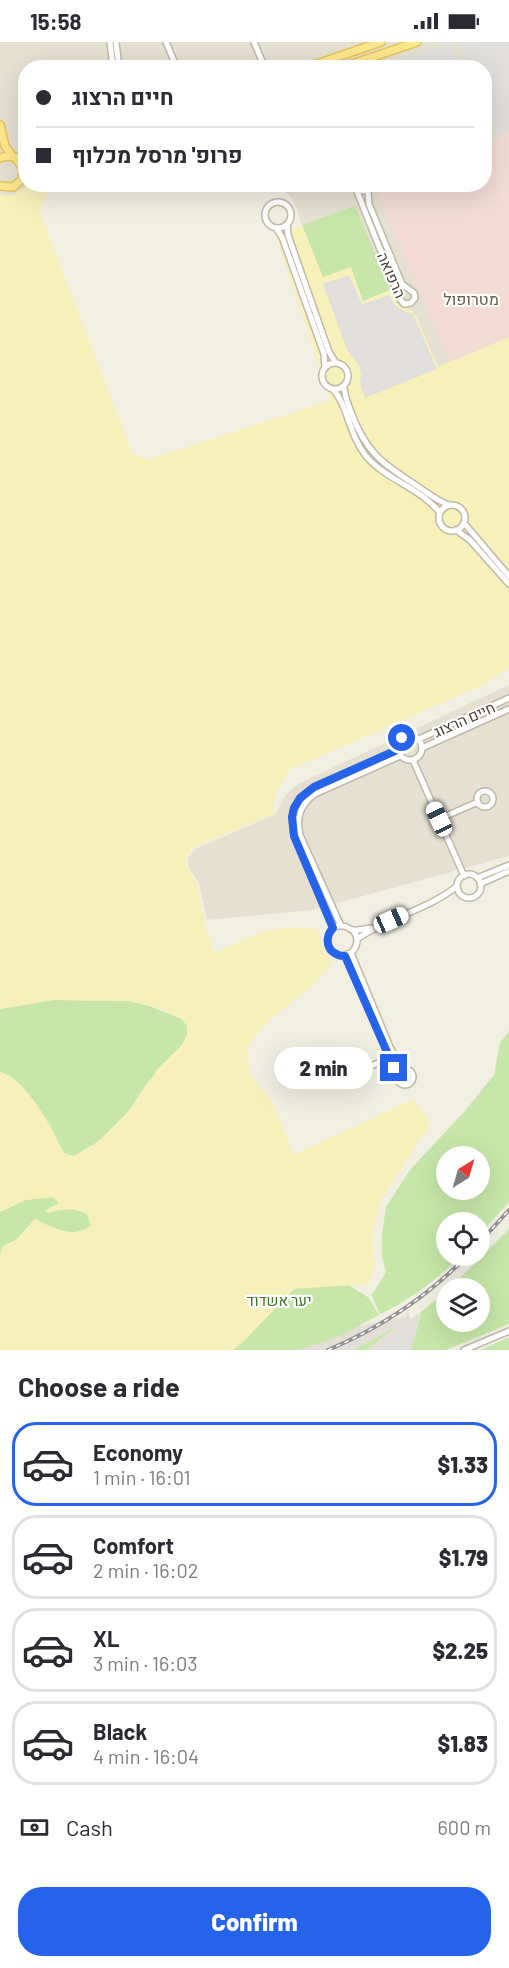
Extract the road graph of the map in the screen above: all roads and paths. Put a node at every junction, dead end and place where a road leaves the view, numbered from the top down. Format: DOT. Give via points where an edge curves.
graph roads {
  1 [pos="110,42"];
  2 [pos="116,42"];
  3 [pos="166,42"];
  4 [pos="254,42"];
  5 [pos="381,42"];
  6 [pos="417,42"];
  7 [pos="112,60"];
  8 [pos="118,60"];
  9 [pos="174,60"];
  10 [pos="262,60"];
  11 [pos="335,60"];
  12 [pos="367,60"];
  13 [pos="0,125"];
  14 [pos="0,158"];
  15 [pos="14,158"];
  16 [pos="18,158"];
  17 [pos="18,162"];
  18 [pos="18,183"];
  19 [pos="0,186"];
  20 [pos="357,192"];
  21 [pos="368,192"];
  22 [pos="287,224"];
  23 [pos="276,228"];
  24 [pos="336,363"];
  25 [pos="325,367"];
  26 [pos="344,386"];
  27 [pos="333,389"];
  28 [pos="449,505"];
  29 [pos="440,513"];
  30 [pos="464,523"];
  31 [pos="456,530"];
  32 [pos="509,576"];
  33 [pos="509,584"];
  34 [pos="509,698"];
  35 [pos="509,709"];
  36 [pos="419,740"];
  37 [pos="422,748"];
  38 [pos="399,753"];
  39 [pos="413,760"];
  40 [pos="478,802"];
  41 [pos="297,809"];
  42 [pos="439,819"];
  43 [pos="509,865"];
  44 [pos="509,871"];
  45 [pos="464,876"];
  46 [pos="478,881"];
  47 [pos="457,886"];
  48 [pos="460,894"];
  49 [pos="446,896"];
  50 [pos="341,926"];
  51 [pos="333,928"];
  52 [pos="372,928"];
  53 [pos="353,930"];
  54 [pos="357,939"];
  55 [pos="348,954"];
  56 [pos="390,1058"];
  57 [pos="404,1068"];
  58 [pos="397,1074"];
  59 [pos="322,1084"];
  60 [pos="509,1331"];
  61 [pos="464,1350"];
  1 -- 7 [label="street"];
  2 -- 8 [label="street"];
  3 -- 9 [label="street"];
  4 -- 10 [label="street"];
  5 -- 11 [label="main road"];
  6 -- 12 [label="main road"];
  13 -- 15 [label="main road" via="5,146"];
  14 -- 15 [label="main road"];
  15 -- 16 [label="main road"];
  15 -- 17 [label="main road"];
  18 -- 19 [label="main road" via="13,187"];
  20 -- 21 [label="street, הרפואה" via="400,299 411,303 415,296 402,284 369,204"];
  22 -- 23 [label="street"];
  22 -- 23 [label="street" via="291,217 288,207 274,202 264,215"];
  22 -- 24 [label="street" via="295,256"];
  23 -- 25 [label="street"];
  24 -- 25 [label="street"];
  24 -- 26 [label="street" via="347,370"];
  25 -- 27 [label="street" via="323,382"];
  26 -- 27 [label="street"];
  26 -- 28 [label="street" via="357,427 374,454"];
  27 -- 29 [label="street" via="368,458"];
  28 -- 29 [label="street"];
  28 -- 30 [label="street" via="462,510"];
  29 -- 31 [label="street" via="442,526"];
  30 -- 31 [label="street"];
  30 -- 32 [label="street"];
  31 -- 33 [label="street" via="475,545"];
  34 -- 36 [label="street, חיים הרצוג"];
  35 -- 37 [label="street, חיים הרצוג"];
  36 -- 37 [label="street"];
  36 -- 38 [label="street" via="406,736 398,743"];
  37 -- 39 [label="street"];
  38 -- 39 [label="street" via="406,760"];
  38 -- 41 [label="street" via="314,787 300,798"];
  39 -- 42 [label="street"];
  40 -- 42 [label="street"];
  41 -- 50 [label="street" via="300,835"];
  41 -- 51 [label="street" via="292,817 294,836"];
  42 -- 45 [label="street"];
  43 -- 46 [label="street"];
  44 -- 46 [label="street"];
  45 -- 46 [label="street" via="471,875"];
  45 -- 47 [label="street"];
  46 -- 48 [label="street" via="479,891 474,897"];
  47 -- 48 [label="street"];
  47 -- 49 [label="street"];
  48 -- 49 [label="street"];
  49 -- 52 [label="street"];
  50 -- 51 [label="street"];
  50 -- 53 [label="street"];
  51 -- 55 [label="street" via="327,939 328,947 337,955"];
  52 -- 53 [label="street"];
  52 -- 54 [label="street"];
  53 -- 54 [label="street"];
  54 -- 55 [label="street" via="356,947"];
  55 -- 56 [label="street"];
  55 -- 57 [label="street" via="390,1047"];
  56 -- 58 [label="street"];
  56 -- 59 [label="street"];
  57 -- 58 [label="street"];
  57 -- 58 [label="street" via="412,1074 411,1082 400,1084"];
  60 -- 61 [label="street"];
}
